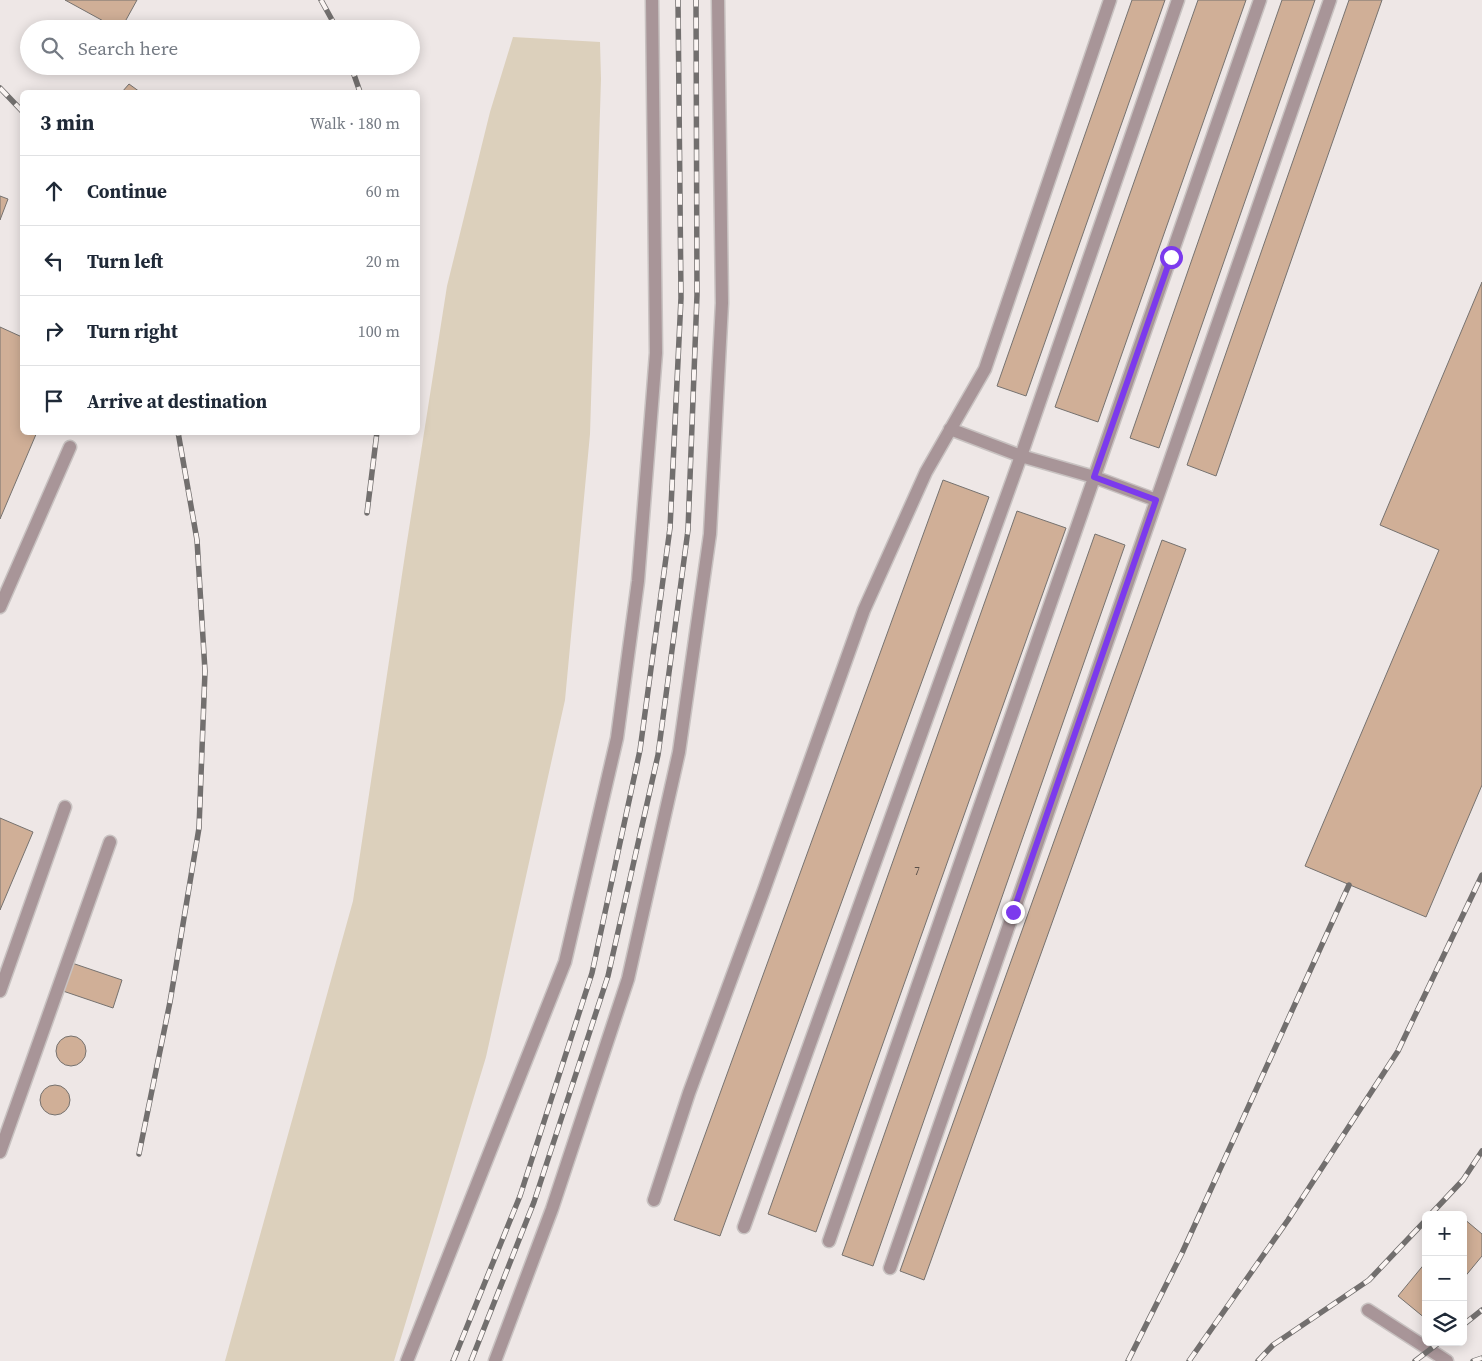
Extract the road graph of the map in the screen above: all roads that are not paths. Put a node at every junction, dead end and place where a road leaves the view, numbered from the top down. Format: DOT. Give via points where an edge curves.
graph roads {
  1 [pos="652,0"];
  2 [pos="718,0"];
  3 [pos="1110,0"];
  4 [pos="1178,0"];
  5 [pos="1260,0"];
  6 [pos="1330,0"];
  7 [pos="950,429"];
  8 [pos="70,447"];
  9 [pos="1021,456"];
  10 [pos="1094,477"];
  11 [pos="1156,500"];
  12 [pos="0,607"];
  13 [pos="65,807"];
  14 [pos="110,842"];
  15 [pos="0,992"];
  16 [pos="0,1152"];
  17 [pos="654,1200"];
  18 [pos="744,1227"];
  19 [pos="829,1241"];
  20 [pos="890,1268"];
  21 [pos="1368,1310"];
  22 [pos="407,1361"];
  23 [pos="495,1361"];
  24 [pos="1447,1361"];
  1 -- 22 [label="lane" via="656,353 638,581 617,738 565,962"];
  2 -- 23 [label="lane" via="722,303 710,534 680,752 628,979 552,1209"];
  3 -- 7 [label="lane" via="985,369"];
  4 -- 9 [label="lane"];
  5 -- 10 [label="lane"];
  6 -- 11 [label="lane"];
  7 -- 9 [label="lane"];
  7 -- 17 [label="lane" via="926,472 864,610 689,1093"];
  8 -- 12 [label="lane"];
  9 -- 10 [label="lane"];
  9 -- 18 [label="lane"];
  10 -- 11 [label="lane"];
  10 -- 19 [label="lane"];
  11 -- 20 [label="lane"];
  13 -- 15 [label="lane"];
  14 -- 16 [label="lane"];
  21 -- 24 [label="lane"];
}
